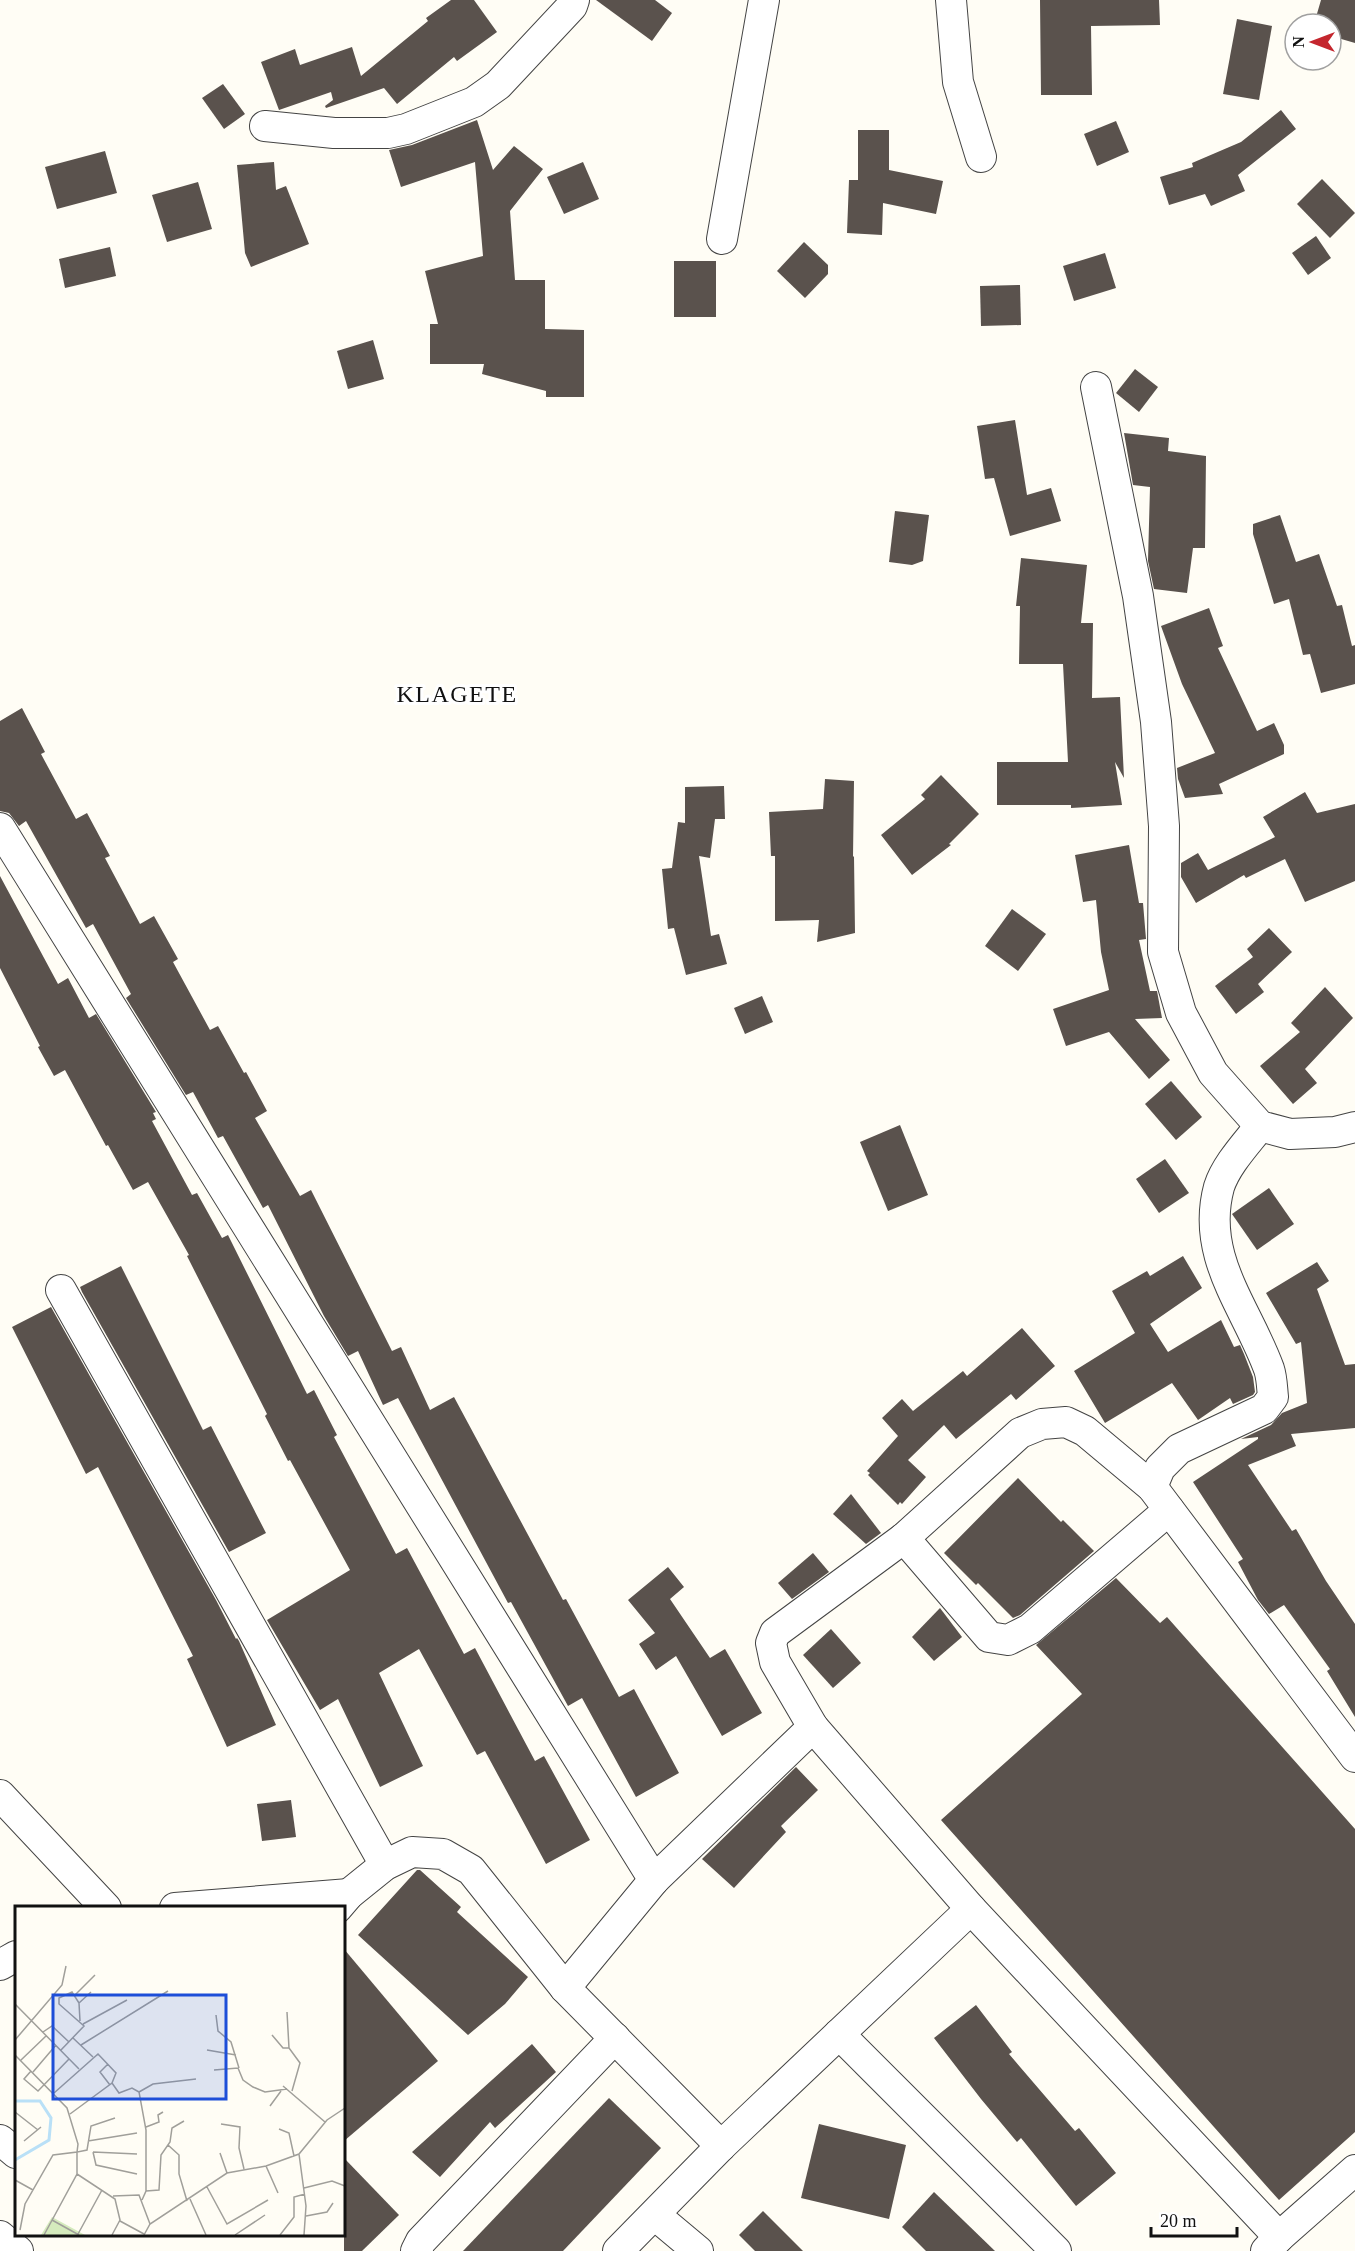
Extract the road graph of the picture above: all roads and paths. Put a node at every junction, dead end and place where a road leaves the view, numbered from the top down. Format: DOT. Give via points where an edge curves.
graph roads {
  1 [pos="574,0"];
  2 [pos="764,0"];
  3 [pos="951,0"];
  4 [pos="265,126"];
  5 [pos="981,157"];
  6 [pos="722,239"];
  7 [pos="1096,387"];
  8 [pos="0,828"];
  9 [pos="1260,1126"];
  10 [pos="1355,1127"];
  11 [pos="61,1290"];
  12 [pos="1161,1499"];
  13 [pos="904,1538"];
  14 [pos="813,1727"];
  15 [pos="1355,1757"];
  16 [pos="0,1795"];
  17 [pos="385,1865"];
  18 [pos="654,1880"];
  19 [pos="343,1901"];
  20 [pos="104,1906"];
  21 [pos="223,1906"];
  22 [pos="971,1909"];
  23 [pos="566,1988"];
  24 [pos="839,2034"];
  25 [pos="615,2038"];
  26 [pos="0,2140"];
  27 [pos="721,2146"];
  28 [pos="15,2153"];
  29 [pos="1355,2170"];
  30 [pos="655,2215"];
  31 [pos="0,2236"];
  32 [pos="1272,2244"];
  33 [pos="18,2251"];
  34 [pos="416,2251"];
  35 [pos="618,2251"];
  36 [pos="698,2251"];
  37 [pos="1056,2251"];
  1 -- 4 [label="street" via="498,86 474,102 388,133 334,133"];
  2 -- 6 [label="street"];
  3 -- 5 [label="street" via="958,82"];
  7 -- 9 [label="street" via="1138,596 1156,722 1164,826 1163,952 1181,1013 1213,1073"];
  8 -- 18 [label="street"];
  9 -- 10 [label="street" via="1290,1134"];
  9 -- 12 [label="street" via="1220,1186 1214,1224 1221,1267 1270,1371 1273,1397 1264,1408 1179,1449 1160,1468"];
  11 -- 17 [label="street"];
  12 -- 13 [label="street" via="1084,1431 1066,1422 1042,1424 1020,1433"];
  12 -- 13 [label="street" via="1030,1629 1008,1640 990,1637"];
  12 -- 15 [label="street"];
  13 -- 14 [label="street" via="775,1634 771,1642 775,1662"];
  14 -- 18 [label="street"];
  14 -- 22 [label="street"];
  16 -- 20 [label="street"];
  17 -- 19 [label="street"];
  17 -- 23 [label="street" via="412,1852 443,1854 471,1870"];
  18 -- 23 [label="street"];
  19 -- 21 [label="street"];
  22 -- 24 [label="street"];
  22 -- 32 [label="street"];
  23 -- 25 [label="street"];
  24 -- 27 [label="street"];
  24 -- 37 [label="street"];
  25 -- 27 [label="street"];
  25 -- 34 [label="street"];
  26 -- 28 [label="street"];
  27 -- 30 [label="street"];
  29 -- 32 [label="street"];
  30 -- 35 [label="street"];
  30 -- 36 [label="street"];
  31 -- 33 [label="street"];
}
